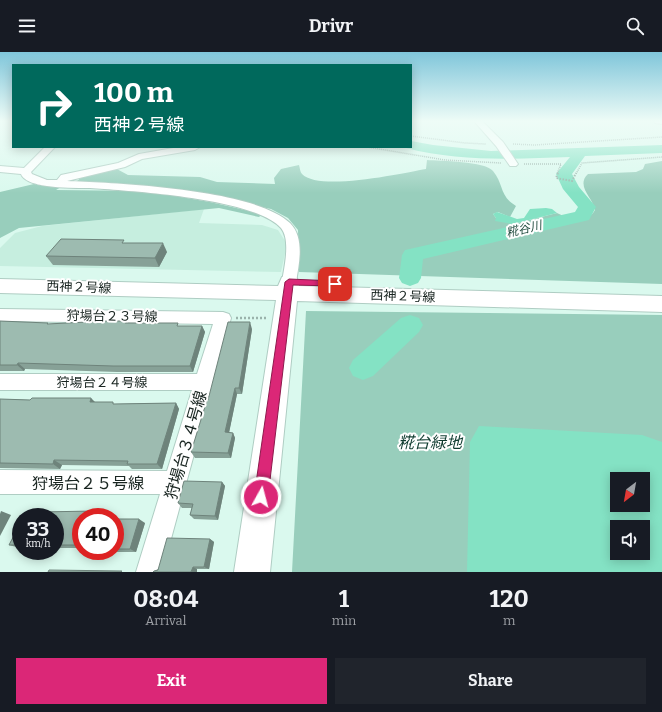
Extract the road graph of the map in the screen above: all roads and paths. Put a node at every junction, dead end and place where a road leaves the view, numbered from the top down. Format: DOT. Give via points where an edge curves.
graph roads {
  1 [pos="501,145"];
  2 [pos="49,148"];
  3 [pos="189,148"];
  4 [pos="373,148"];
  5 [pos="662,157"];
  6 [pos="513,164"];
  7 [pos="0,169"];
  8 [pos="26,171"];
  9 [pos="58,183"];
  10 [pos="0,276"];
  11 [pos="0,286"];
  12 [pos="662,293"];
  13 [pos="286,297"];
  14 [pos="662,304"];
  15 [pos="0,315"];
  16 [pos="223,318"];
  17 [pos="0,382"];
  18 [pos="205,382"];
  19 [pos="0,482"];
  20 [pos="175,483"];
  21 [pos="149,572"];
  22 [pos="252,572"];
  1 -- 6 [label="street"];
  2 -- 8 [label="street"];
  3 -- 9 [label="street" via="139,157 121,165 65,177"];
  4 -- 6 [label="path" via="445,160"];
  5 -- 6 [label="path" via="582,163 572,181 556,178 560,164"];
  7 -- 8 [label="street"];
  8 -- 9 [label="street" via="27,176 35,180"];
  9 -- 13 [label="street" via="166,191 236,204 269,214 286,226 293,242"];
  10 -- 13 [label="street, 西神２号線" via="47,276"];
  11 -- 13 [label="street, 西神２号線"];
  12 -- 13 [label="street, 西神２号線"];
  13 -- 14 [label="street, 西神２号線"];
  13 -- 16 [label="path"];
  13 -- 22 [label="street"];
  15 -- 16 [label="street, 狩場台２３号線"];
  16 -- 18 [label="street, 狩場台３４号線"];
  17 -- 18 [label="street, 狩場台２４号線"];
  18 -- 20 [label="street, 狩場台３４号線"];
  19 -- 20 [label="street, 狩場台２５号線"];
  20 -- 21 [label="street, 狩場台３４号線"];
}
